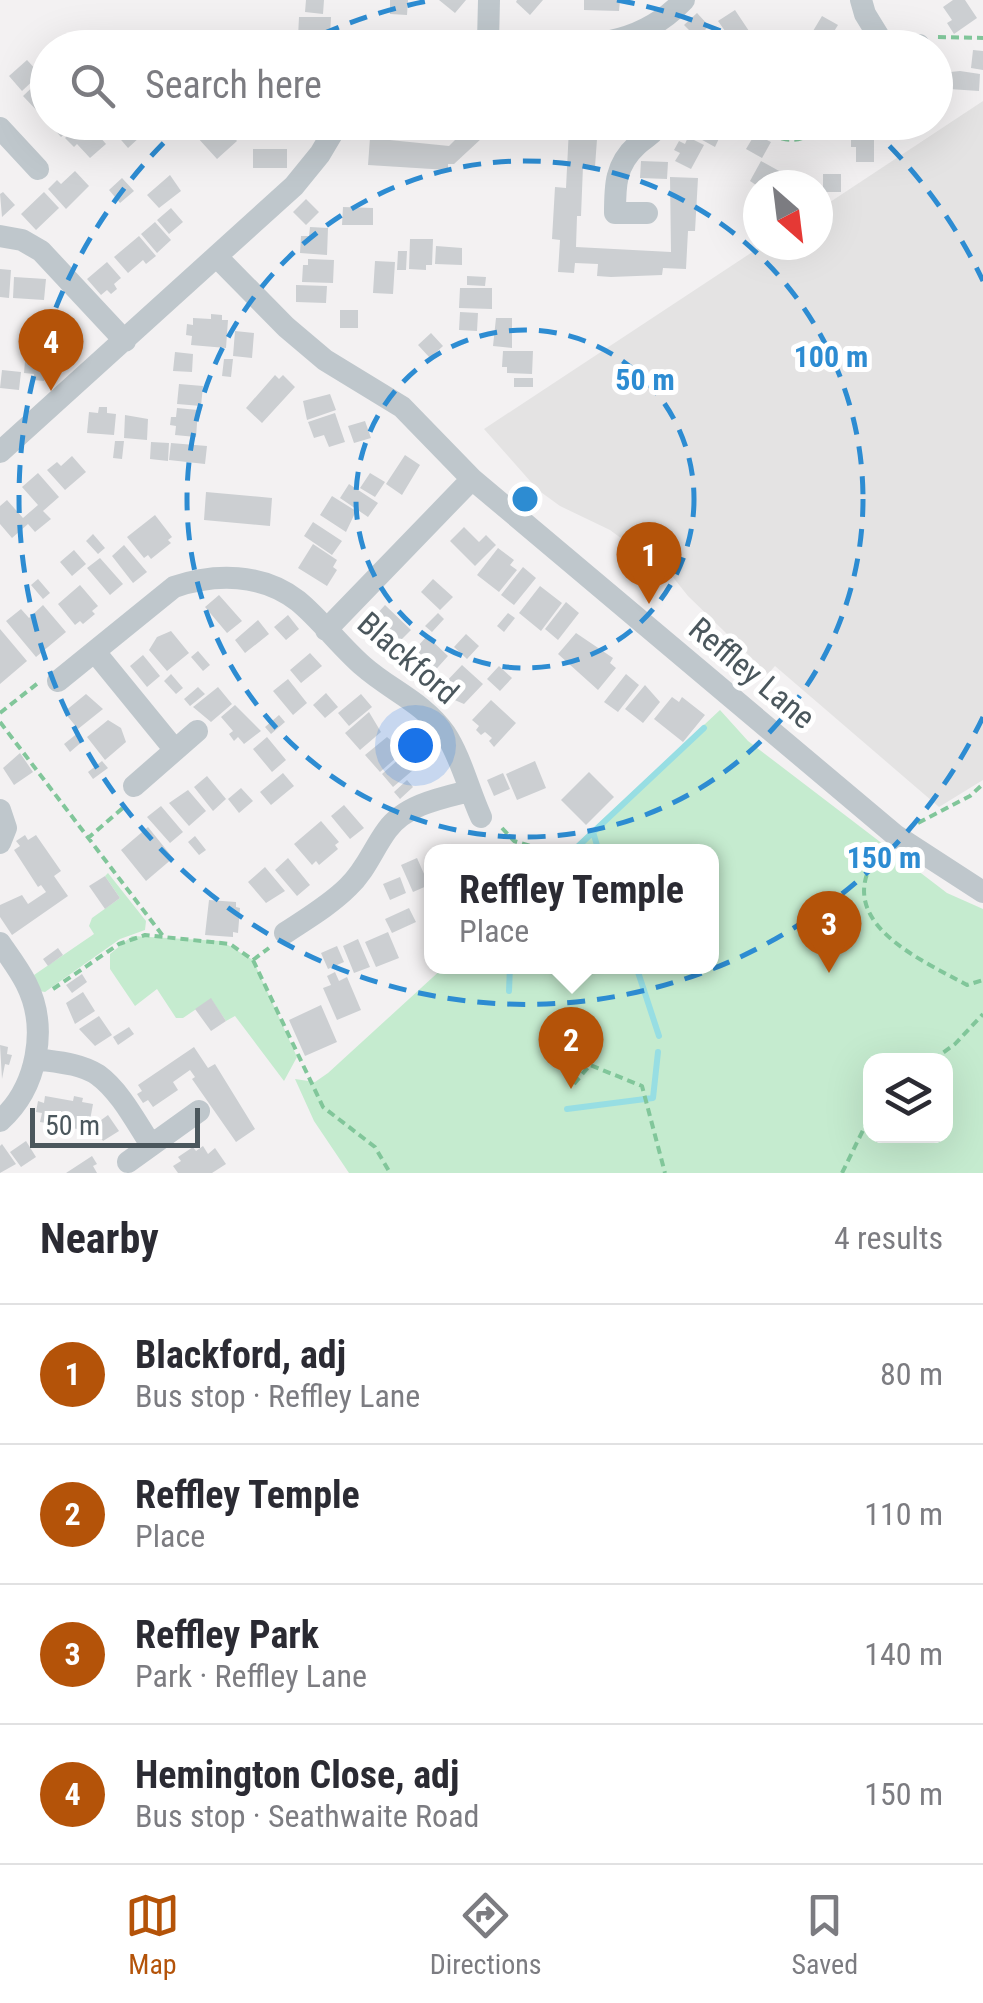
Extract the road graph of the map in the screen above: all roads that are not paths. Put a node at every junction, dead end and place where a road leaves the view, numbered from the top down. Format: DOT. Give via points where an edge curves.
graph roads {
  1 [pos="489,0"];
  2 [pos="684,0"];
  3 [pos="862,0"];
  4 [pos="488,30"];
  5 [pos="653,30"];
  6 [pos="874,30"];
  7 [pos="328,140"];
  8 [pos="644,140"];
  9 [pos="5,144"];
  10 [pos="38,169"];
  11 [pos="646,214"];
  12 [pos="0,236"];
  13 [pos="218,257"];
  14 [pos="125,341"];
  15 [pos="0,452"];
  16 [pos="472,480"];
  17 [pos="326,630"];
  18 [pos="95,652"];
  19 [pos="58,681"];
  20 [pos="196,732"];
  21 [pos="175,750"];
  22 [pos="134,786"];
  23 [pos="469,790"];
  24 [pos="0,810"];
  25 [pos="481,817"];
  26 [pos="0,843"];
  27 [pos="983,892"];
  28 [pos="285,933"];
  29 [pos="0,943"];
  30 [pos="36,1059"];
  31 [pos="199,1111"];
  32 [pos="0,1121"];
  33 [pos="151,1145"];
  34 [pos="128,1162"];
  1 -- 4 [label="street"];
  2 -- 5 [label="street"];
  3 -- 6 [label="street"];
  7 -- 13 [label="street" via="294,186"];
  8 -- 11 [label="street" via="620,166 615,213"];
  9 -- 10 [label="street"];
  12 -- 14 [label="street" via="41,251"];
  13 -- 14 [label="street"];
  13 -- 16 [label="street, Reffley Lane" via="325,360 402,407"];
  14 -- 15 [label="street"];
  16 -- 17 [label="street, Blackford"];
  16 -- 27 [label="street, Reffley Lane" via="895,835"];
  17 -- 18 [label="street, Blackford" via="276,589 223,576 174,587"];
  17 -- 23 [label="street, Blackford" via="431,716 448,738"];
  18 -- 19 [label="street, Blackford"];
  18 -- 21 [label="street"];
  20 -- 21 [label="street"];
  21 -- 22 [label="street"];
  23 -- 25 [label="street, Blackford"];
  23 -- 28 [label="street" via="402,815 347,889"];
  24 -- 26 [label="street" via="6,828"];
  29 -- 30 [label="street" via="34,1002"];
  30 -- 32 [label="street" via="16,1107"];
  30 -- 33 [label="street" via="98,1075"];
  31 -- 33 [label="street"];
  33 -- 34 [label="street"];
}
